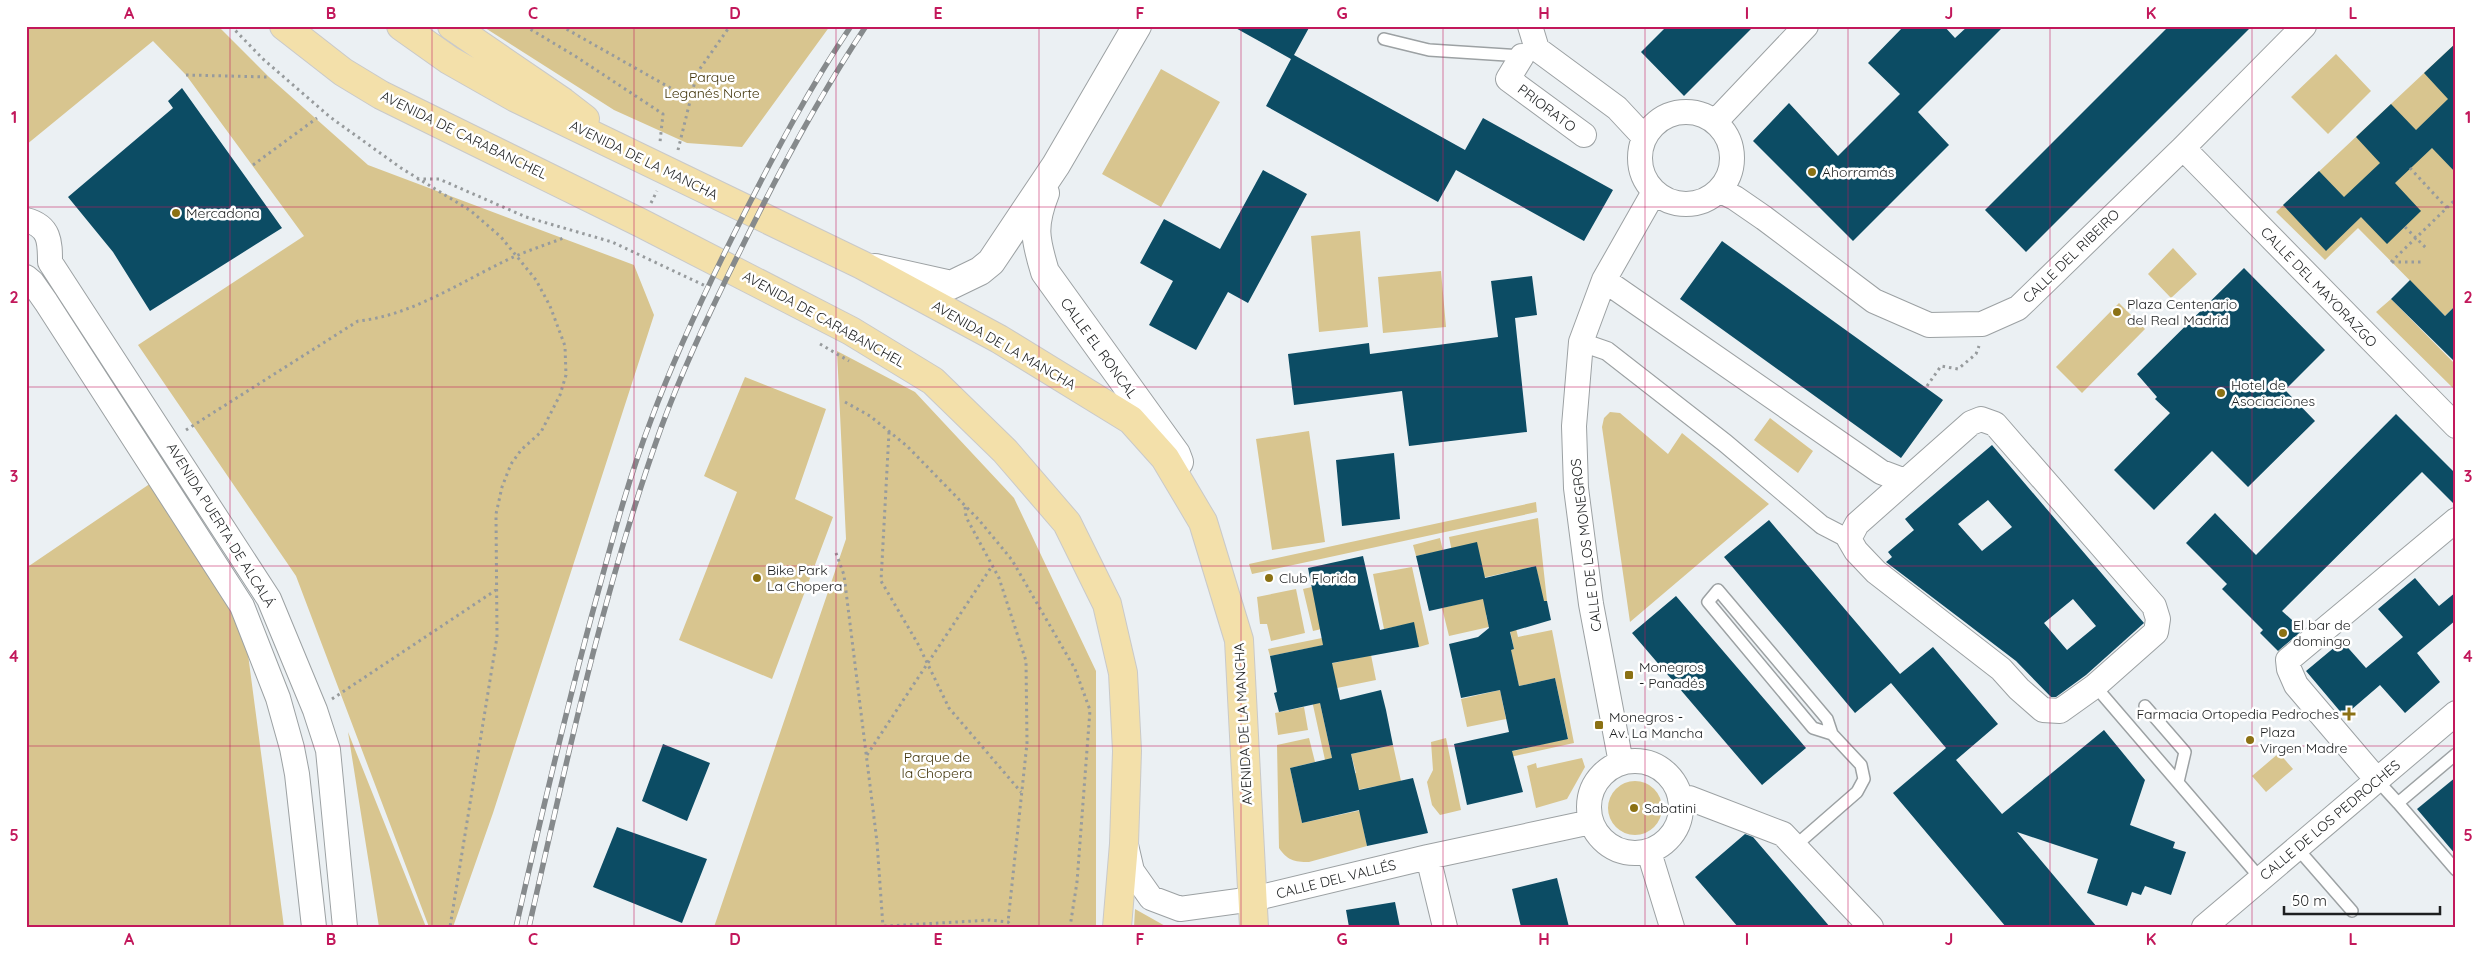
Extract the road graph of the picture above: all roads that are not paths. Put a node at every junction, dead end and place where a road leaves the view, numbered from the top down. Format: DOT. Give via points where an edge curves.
graph roads {
  1 [pos="284,26"];
  2 [pos="401,26"];
  3 [pos="452,26"];
  4 [pos="1137,26"];
  5 [pos="1530,26"];
  6 [pos="1806,26"];
  7 [pos="2304,26"];
  8 [pos="1384,39"];
  9 [pos="1529,52"];
  10 [pos="1715,122"];
  11 [pos="1584,135"];
  12 [pos="1644,137"];
  13 [pos="621,148"];
  14 [pos="2183,148"];
  15 [pos="1056,165"];
  16 [pos="1719,190"];
  17 [pos="1654,192"];
  18 [pos="26,220"];
  19 [pos="50,259"];
  20 [pos="862,265"];
  21 [pos="26,276"];
  22 [pos="1604,280"];
  23 [pos="1581,342"];
  24 [pos="2456,426"];
  25 [pos="1905,481"];
  26 [pos="2456,520"];
  27 [pos="1203,522"];
  28 [pos="1849,539"];
  29 [pos="2095,686"];
  30 [pos="2145,706"];
  31 [pos="2456,713"];
  32 [pos="1832,734"];
  33 [pos="2456,754"];
  34 [pos="1621,764"];
  35 [pos="2377,780"];
  36 [pos="2178,782"];
  37 [pos="1680,800"];
  38 [pos="2398,803"];
  39 [pos="1591,822"];
  40 [pos="1124,834"];
  41 [pos="1795,846"];
  42 [pos="2297,848"];
  43 [pos="1649,852"];
  44 [pos="1428,857"];
  45 [pos="2456,870"];
  46 [pos="2261,879"];
  47 [pos="1253,899"];
  48 [pos="2352,911"];
  49 [pos="314,927"];
  50 [pos="345,927"];
  51 [pos="1117,927"];
  52 [pos="1254,927"];
  53 [pos="1445,927"];
  54 [pos="1672,927"];
  55 [pos="1871,927"];
  56 [pos="2204,927"];
  1 -- 40 [label="main road, AVENIDA DE CARABANCHEL" via="343,72 381,95 851,331 933,381 1005,451 1067,523 1107,604 1123,673 1126,751"];
  2 -- 13 [label="main road, AVENIDA DE LA MANCHA" via="484,81"];
  3 -- 13 [label="main road" via="563,102"];
  4 -- 15 [label="street, CALLE EL RONCAL"];
  5 -- 9 [label="street"];
  6 -- 10 [label="street"];
  7 -- 14 [label="street, CALLE DEL RIBEIRO"];
  8 -- 9 [label="lane" via="1429,50"];
  9 -- 11 [label="street, PRIORATO" via="1508,79"];
  9 -- 12 [label="street" via="1617,108"];
  10 -- 12 [label="street" via="1694,112 1671,114 1654,124"];
  10 -- 16 [label="street" via="1725,133 1732,151 1728,177"];
  12 -- 17 [label="street" via="1640,167"];
  13 -- 20 [label="main road, AVENIDA DE LA MANCHA"];
  14 -- 16 [label="street, CALLE DEL RIBEIRO" via="2018,308 1982,324 1929,325 1874,301 1764,218"];
  14 -- 24 [label="street, CALLE DEL MAYORAZGO" via="2333,295"];
  15 -- 20 [label="street, CALLE EL RONCAL" via="991,262 980,271 951,285"];
  15 -- 27 [label="street, CALLE EL RONCAL" via="1038,210 1035,239 1045,272 1176,454"];
  16 -- 17 [label="street" via="1707,199 1686,204 1666,200"];
  17 -- 22 [label="street, CALLE DE LOS MONEGROS"];
  18 -- 19 [label="street, AVENIDA PUERTA DE ALCALÁ" via="40,226 48,238"];
  19 -- 21 [label="street" via="38,273"];
  19 -- 50 [label="street, AVENIDA PUERTA DE ALCALÁ" via="269,599 328,750"];
  20 -- 27 [label="main road, AVENIDA DE LA MANCHA" via="999,339 1131,420 1165,458"];
  21 -- 49 [label="street, AVENIDA PUERTA DE ALCALÁ" via="242,606 278,698 292,748"];
  22 -- 23 [label="street, CALLE DE LOS MONEGROS"];
  22 -- 25 [label="street" via="1882,472"];
  23 -- 28 [label="street" via="1607,351 1725,443 1822,525"];
  23 -- 34 [label="street, CALLE DE LOS MONEGROS" via="1574,426 1576,488 1590,604"];
  25 -- 28 [label="street" via="1857,524"];
  25 -- 29 [label="street" via="1970,423 1981,419 1995,424 2154,606 2158,619 2156,632"];
  26 -- 35 [label="street" via="2288,660 2284,670"];
  27 -- 47 [label="main road, AVENIDA DE LA MANCHA" via="1239,640"];
  28 -- 29 [label="street" via="1856,552 1876,572 2001,669 2043,710 2060,711"];
  29 -- 36 [label="lane"];
  30 -- 36 [label="lane" via="2185,752"];
  31 -- 35 [label="street, CALLE DE LOS PEDROCHES"];
  32 -- 32 [label="lane" via="1813,728 1708,602 1718,590 1827,719"];
  32 -- 41 [label="lane" via="1861,765 1864,779 1858,792"];
  33 -- 38 [label="lane"];
  34 -- 37 [label="street" via="1636,761 1652,764 1665,772 1675,785"];
  34 -- 39 [label="street" via="1608,770 1594,787 1589,808"];
  35 -- 38 [label="lane"];
  35 -- 42 [label="street, CALLE DE LOS PEDROCHES"];
  36 -- 46 [label="lane"];
  37 -- 41 [label="street" via="1689,798 1783,834"];
  37 -- 43 [label="street" via="1680,816 1675,831 1664,844"];
  38 -- 45 [label="lane"];
  39 -- 43 [label="street" via="1600,838 1614,849 1631,854"];
  39 -- 44 [label="street, CALLE DEL VALLÉS"];
  40 -- 47 [label="street, CALLE DEL VALLÉS" via="1132,871 1151,898 1180,909"];
  40 -- 51 [label="main road, AVENIDA DE CARABANCHEL"];
  41 -- 55 [label="street"];
  42 -- 46 [label="street, CALLE DE LOS PEDROCHES"];
  42 -- 48 [label="lane"];
  43 -- 54 [label="street"];
  44 -- 47 [label="street, CALLE DEL VALLÉS"];
  44 -- 53 [label="street"];
  46 -- 56 [label="street, CALLE DE LOS PEDROCHES"];
  47 -- 52 [label="main road, AVENIDA DE LA MANCHA"];
}
